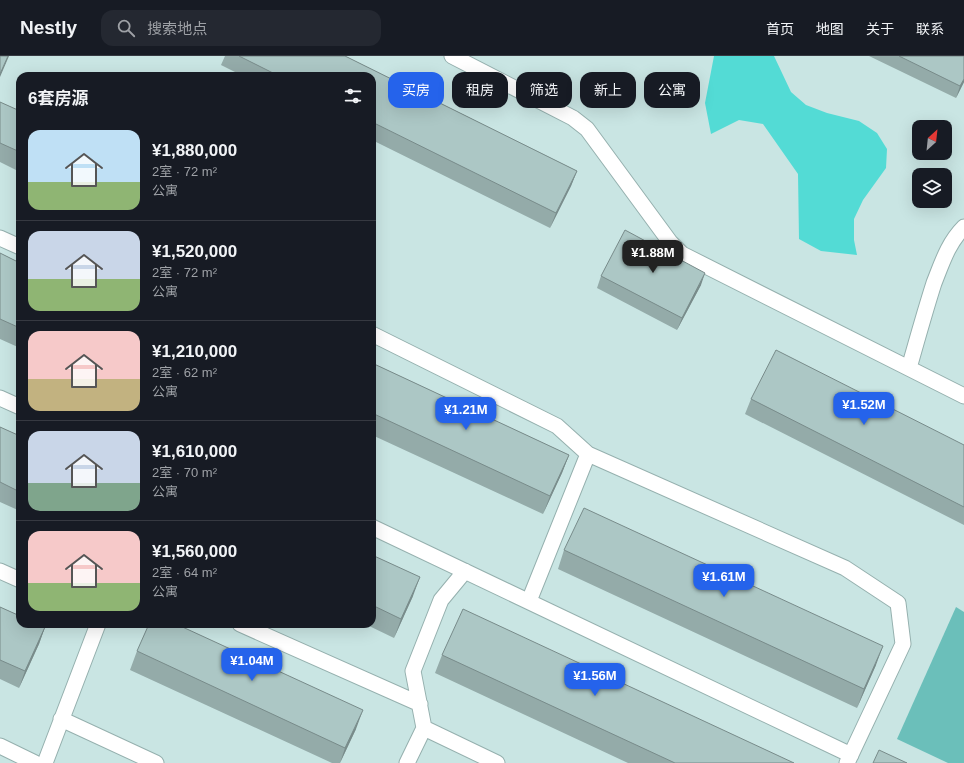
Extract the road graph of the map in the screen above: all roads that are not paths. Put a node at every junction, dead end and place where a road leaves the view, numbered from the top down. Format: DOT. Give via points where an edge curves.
graph roads {
  1 [pos="452,56"];
  2 [pos="964,227"];
  3 [pos="0,238"];
  4 [pos="16,245"];
  5 [pos="376,336"];
  6 [pos="909,368"];
  7 [pos="964,396"];
  8 [pos="0,398"];
  9 [pos="16,405"];
  10 [pos="588,454"];
  11 [pos="376,529"];
  12 [pos="0,571"];
  13 [pos="465,571"];
  14 [pos="16,578"];
  15 [pos="529,601"];
  16 [pos="96,628"];
  17 [pos="249,628"];
  18 [pos="420,704"];
  19 [pos="61,719"];
  20 [pos="424,728"];
  21 [pos="0,746"];
  22 [pos="849,759"];
  23 [pos="35,763"];
  24 [pos="45,763"];
  25 [pos="156,763"];
  26 [pos="407,763"];
  27 [pos="497,763"];
  1 -- 6 [label="lane" via="573,118 587,129 670,242 682,254"];
  2 -- 6 [label="lane" via="945,254"];
  3 -- 4 [label="lane"];
  5 -- 10 [label="lane" via="558,426"];
  6 -- 7 [label="lane"];
  8 -- 9 [label="lane"];
  10 -- 15 [label="lane"];
  10 -- 22 [label="lane" via="845,568 898,603 903,644"];
  11 -- 13 [label="lane"];
  12 -- 14 [label="lane"];
  13 -- 15 [label="lane"];
  13 -- 18 [label="lane" via="441,600 413,671"];
  15 -- 22 [label="lane"];
  16 -- 19 [label="lane"];
  17 -- 18 [label="lane"];
  18 -- 20 [label="lane"];
  19 -- 24 [label="lane"];
  19 -- 25 [label="lane"];
  20 -- 26 [label="lane"];
  20 -- 27 [label="lane"];
  21 -- 23 [label="lane"];
}
